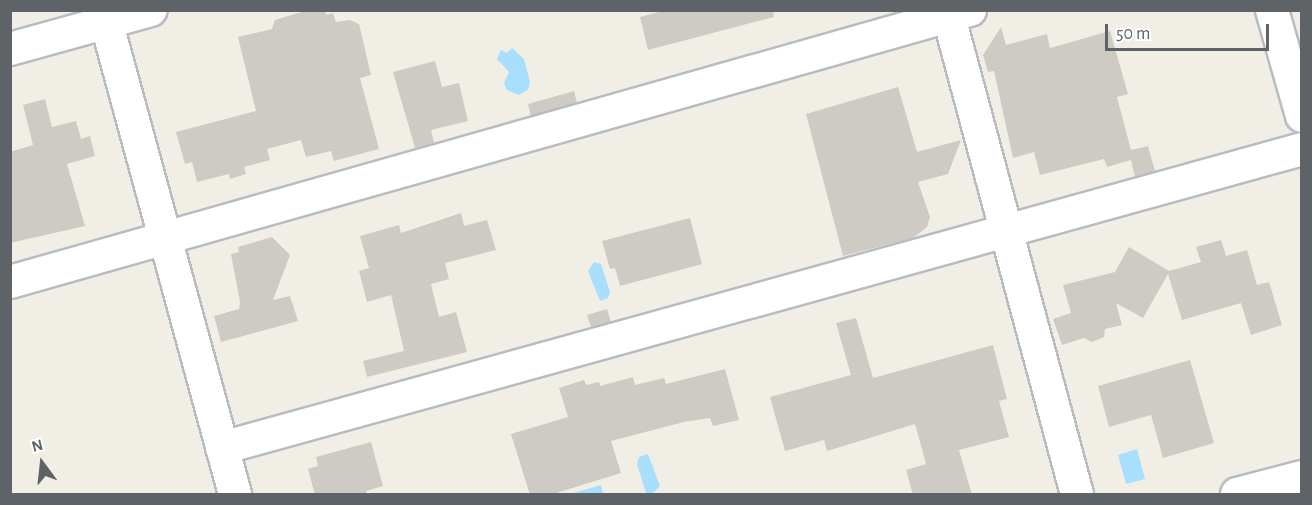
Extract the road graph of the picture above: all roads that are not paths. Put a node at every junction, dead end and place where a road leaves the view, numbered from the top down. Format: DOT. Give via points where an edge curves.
graph roads {
  1 [pos="151,10"];
  2 [pos="1272,10"];
  3 [pos="955,12"];
  4 [pos="104,17"];
  5 [pos="10,49"];
  6 [pos="1302,116"];
  7 [pos="1302,149"];
  8 [pos="1004,233"];
  9 [pos="165,240"];
  10 [pos="10,282"];
  11 [pos="222,448"];
  12 [pos="1302,477"];
  13 [pos="234,495"];
  14 [pos="1077,495"];
  15 [pos="1236,495"];
  1 -- 4 [label="street"];
  2 -- 6 [label="street"];
  3 -- 8 [label="street"];
  3 -- 9 [label="street"];
  4 -- 5 [label="street"];
  4 -- 9 [label="street"];
  7 -- 8 [label="street"];
  8 -- 11 [label="street"];
  8 -- 14 [label="street"];
  9 -- 10 [label="street"];
  9 -- 11 [label="street"];
  11 -- 13 [label="street"];
  12 -- 15 [label="street"];
}
